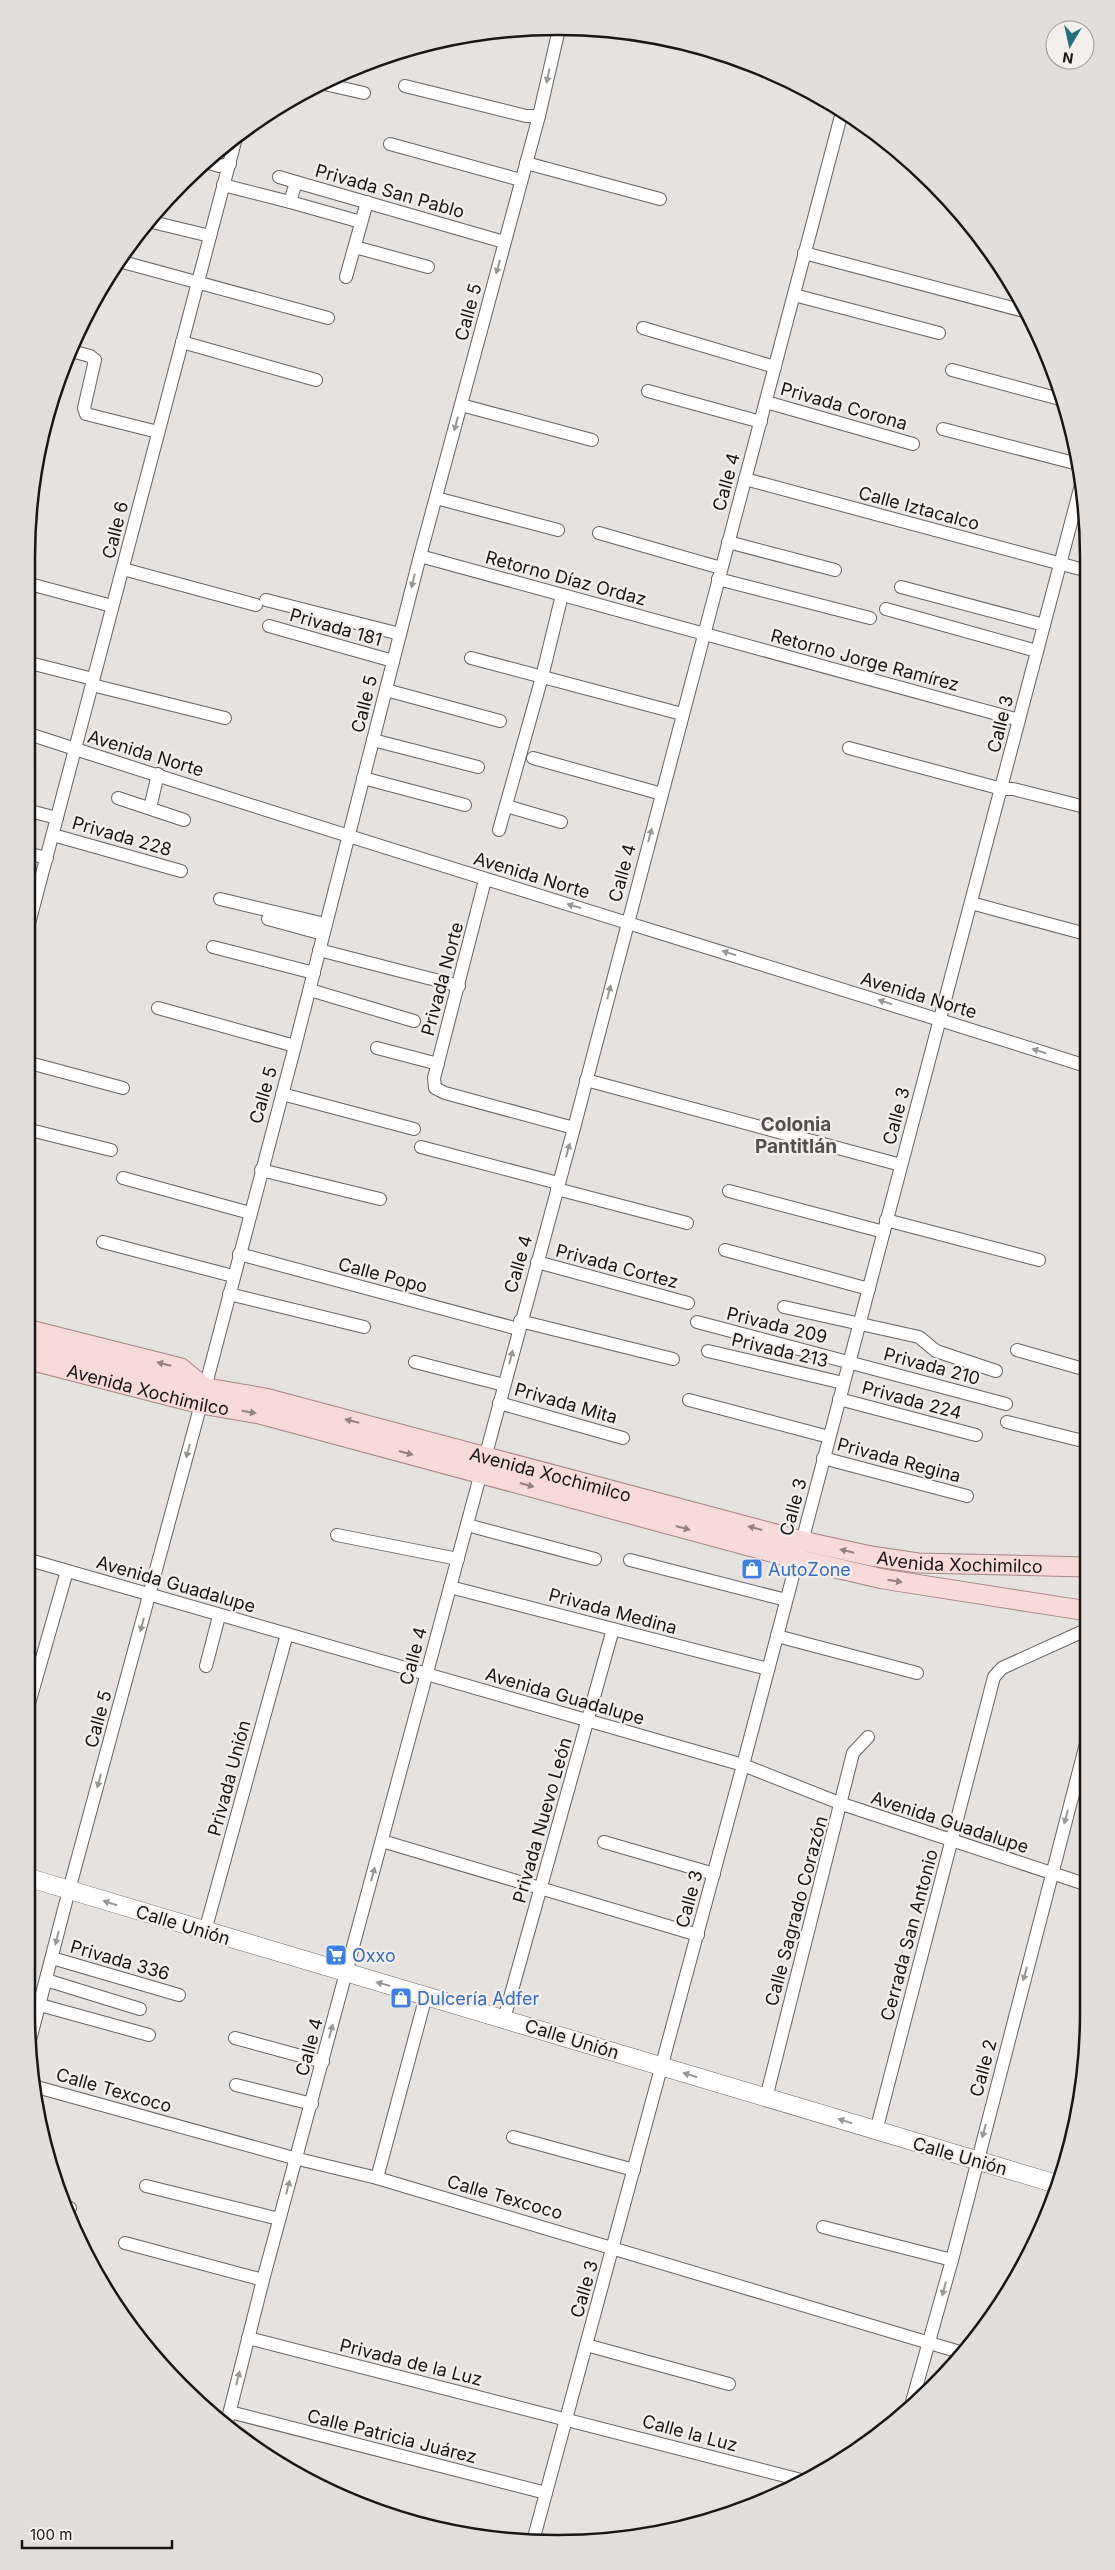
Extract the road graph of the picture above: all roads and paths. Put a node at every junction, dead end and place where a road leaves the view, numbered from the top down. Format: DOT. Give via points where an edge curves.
graph roads {
  1 [pos="558,35"];
  2 [pos="334,86"];
  3 [pos="404,86"];
  4 [pos="364,93"];
  5 [pos="539,116"];
  6 [pos="840,118"];
  7 [pos="390,144"];
  8 [pos="234,147"];
  9 [pos="526,163"];
  10 [pos="214,164"];
  11 [pos="230,164"];
  12 [pos="279,177"];
  13 [pos="521,180"];
  14 [pos="296,182"];
  15 [pos="223,185"];
  16 [pos="660,199"];
  17 [pos="290,202"];
  18 [pos="367,202"];
  19 [pos="361,222"];
  20 [pos="156,223"];
  21 [pos="210,236"];
  22 [pos="504,242"];
  23 [pos="355,247"];
  24 [pos="804,254"];
  25 [pos="126,263"];
  26 [pos="428,268"];
  27 [pos="346,277"];
  28 [pos="198,282"];
  29 [pos="794,295"];
  30 [pos="1018,310"];
  31 [pos="328,318"];
  32 [pos="643,328"];
  33 [pos="939,334"];
  34 [pos="182,342"];
  35 [pos="77,353"];
  36 [pos="775,367"];
  37 [pos="952,370"];
  38 [pos="316,380"];
  39 [pos="648,391"];
  40 [pos="1054,397"];
  41 [pos="766,402"];
  42 [pos="461,404"];
  43 [pos="760,422"];
  44 [pos="943,429"];
  45 [pos="158,432"];
  46 [pos="592,440"];
  47 [pos="913,444"];
  48 [pos="1071,462"];
  49 [pos="745,480"];
  50 [pos="436,498"];
  51 [pos="1077,500"];
  52 [pos="558,530"];
  53 [pos="599,534"];
  54 [pos="728,542"];
  55 [pos="420,556"];
  56 [pos="1060,564"];
  57 [pos="123,569"];
  58 [pos="1080,569"];
  59 [pos="836,570"];
  60 [pos="720,573"];
  61 [pos="35,585"];
  62 [pos="901,587"];
  63 [pos="562,595"];
  64 [pos="112,606"];
  65 [pos="886,609"];
  66 [pos="870,618"];
  67 [pos="1044,625"];
  68 [pos="269,626"];
  69 [pos="703,633"];
  70 [pos="400,634"];
  71 [pos="1037,651"];
  72 [pos="471,658"];
  73 [pos="394,661"];
  74 [pos="35,665"];
  75 [pos="542,677"];
  76 [pos="92,682"];
  77 [pos="386,690"];
  78 [pos="682,714"];
  79 [pos="225,718"];
  80 [pos="1019,720"];
  81 [pos="500,721"];
  82 [pos="35,737"];
  83 [pos="373,740"];
  84 [pos="849,748"];
  85 [pos="75,749"];
  86 [pos="532,758"];
  87 [pos="478,767"];
  88 [pos="158,774"];
  89 [pos="363,778"];
  90 [pos="1002,789"];
  91 [pos="662,794"];
  92 [pos="118,798"];
  93 [pos="465,805"];
  94 [pos="506,806"];
  95 [pos="1080,806"];
  96 [pos="150,808"];
  97 [pos="35,812"];
  98 [pos="58,818"];
  99 [pos="184,820"];
  100 [pos="561,822"];
  101 [pos="499,830"];
  102 [pos="53,835"];
  103 [pos="349,836"];
  104 [pos="35,855"];
  105 [pos="47,858"];
  106 [pos="181,871"];
  107 [pos="486,880"];
  108 [pos="35,902"];
  109 [pos="221,903"];
  110 [pos="971,903"];
  111 [pos="627,921"];
  112 [pos="324,929"];
  113 [pos="1080,932"];
  114 [pos="213,946"];
  115 [pos="319,950"];
  116 [pos="314,972"];
  117 [pos="459,986"];
  118 [pos="310,990"];
  119 [pos="158,1008"];
  120 [pos="940,1020"];
  121 [pos="414,1021"];
  122 [pos="295,1046"];
  123 [pos="377,1048"];
  124 [pos="35,1064"];
  125 [pos="438,1064"];
  126 [pos="1080,1064"];
  127 [pos="586,1080"];
  128 [pos="123,1088"];
  129 [pos="282,1094"];
  130 [pos="574,1128"];
  131 [pos="414,1129"];
  132 [pos="35,1131"];
  133 [pos="421,1147"];
  134 [pos="111,1150"];
  135 [pos="901,1165"];
  136 [pos="261,1170"];
  137 [pos="123,1178"];
  138 [pos="558,1186"];
  139 [pos="729,1190"];
  140 [pos="380,1199"];
  141 [pos="250,1212"];
  142 [pos="687,1223"];
  143 [pos="885,1226"];
  144 [pos="103,1242"];
  145 [pos="725,1250"];
  146 [pos="239,1254"];
  147 [pos="1039,1260"];
  148 [pos="537,1262"];
  149 [pos="233,1276"];
  150 [pos="869,1289"];
  151 [pos="229,1294"];
  152 [pos="688,1303"];
  153 [pos="784,1307"];
  154 [pos="697,1322"];
  155 [pos="858,1322"];
  156 [pos="519,1325"];
  157 [pos="364,1328"];
  158 [pos="35,1330"];
  159 [pos="35,1345"];
  160 [pos="1017,1350"];
  161 [pos="708,1351"];
  162 [pos="673,1359"];
  163 [pos="35,1361"];
  164 [pos="415,1362"];
  165 [pos="848,1362"];
  166 [pos="1080,1368"];
  167 [pos="996,1371"];
  168 [pos="843,1383"];
  169 [pos="504,1385"];
  170 [pos="203,1396"];
  171 [pos="839,1398"];
  172 [pos="689,1400"];
  173 [pos="499,1403"];
  174 [pos="1006,1404"];
  175 [pos="1007,1422"];
  176 [pos="976,1435"];
  177 [pos="829,1437"];
  178 [pos="623,1438"];
  179 [pos="1080,1440"];
  180 [pos="823,1458"];
  181 [pos="482,1464"];
  182 [pos="967,1496"];
  183 [pos="467,1525"];
  184 [pos="337,1535"];
  185 [pos="802,1541"];
  186 [pos="458,1559"];
  187 [pos="595,1559"];
  188 [pos="797,1559"];
  189 [pos="630,1560"];
  190 [pos="35,1562"];
  191 [pos="1080,1567"];
  192 [pos="67,1571"];
  193 [pos="450,1587"];
  194 [pos="150,1596"];
  195 [pos="786,1600"];
  196 [pos="1080,1610"];
  197 [pos="218,1616"];
  198 [pos="612,1630"];
  199 [pos="1080,1633"];
  200 [pos="287,1634"];
  201 [pos="777,1636"];
  202 [pos="206,1666"];
  203 [pos="768,1669"];
  204 [pos="917,1673"];
  205 [pos="427,1674"];
  206 [pos="35,1683"];
  207 [pos="588,1721"];
  208 [pos="868,1738"];
  209 [pos="743,1765"];
  210 [pos="1080,1782"];
  211 [pos="842,1804"];
  212 [pos="382,1841"];
  213 [pos="604,1842"];
  214 [pos="952,1842"];
  215 [pos="1051,1873"];
  216 [pos="714,1874"];
  217 [pos="35,1880"];
  218 [pos="1080,1882"];
  219 [pos="541,1887"];
  220 [pos="69,1890"];
  221 [pos="205,1931"];
  222 [pos="698,1934"];
  223 [pos="52,1958"];
  224 [pos="346,1973"];
  225 [pos="46,1980"];
  226 [pos="179,1995"];
  227 [pos="426,1996"];
  228 [pos="35,2007"];
  229 [pos="140,2009"];
  230 [pos="504,2019"];
  231 [pos="149,2035"];
  232 [pos="235,2038"];
  233 [pos="323,2062"];
  234 [pos="660,2066"];
  235 [pos="236,2085"];
  236 [pos="40,2088"];
  237 [pos="766,2098"];
  238 [pos="312,2104"];
  239 [pos="876,2131"];
  240 [pos="513,2137"];
  241 [pos="296,2157"];
  242 [pos="977,2161"];
  243 [pos="634,2170"];
  244 [pos="378,2178"];
  245 [pos="1051,2182"];
  246 [pos="146,2186"];
  247 [pos="279,2219"];
  248 [pos="823,2227"];
  249 [pos="125,2243"];
  250 [pos="615,2247"];
  251 [pos="952,2260"];
  252 [pos="263,2280"];
  253 [pos="248,2338"];
  254 [pos="929,2343"];
  255 [pos="586,2345"];
  256 [pos="955,2351"];
  257 [pos="729,2384"];
  258 [pos="916,2392"];
  259 [pos="230,2412"];
  260 [pos="228,2418"];
  261 [pos="566,2419"];
  262 [pos="794,2478"];
  263 [pos="546,2493"];
  264 [pos="535,2534"];
  1 -- 5 [label="street, Calle 5, one-way"];
  2 -- 4 [label="street"];
  3 -- 5 [label="street" via="526,116"];
  5 -- 9 [label="street, Calle 5"];
  6 -- 24 [label="street, Calle 4"];
  7 -- 13 [label="street"];
  8 -- 11 [label="street, Calle 6"];
  9 -- 13 [label="street, Calle 5"];
  9 -- 16 [label="street"];
  10 -- 11 [label="street"];
  11 -- 15 [label="street, Calle 6"];
  12 -- 14 [label="street"];
  13 -- 22 [label="street, Calle 5"];
  14 -- 17 [label="street, Privada San Pablo"];
  14 -- 18 [label="street, Privada San Pablo"];
  15 -- 17 [label="street"];
  15 -- 21 [label="street, Calle 6"];
  17 -- 19 [label="street"];
  18 -- 19 [label="street"];
  18 -- 22 [label="street, Privada San Pablo"];
  19 -- 23 [label="street"];
  20 -- 21 [label="street"];
  21 -- 28 [label="street, Calle 6"];
  22 -- 42 [label="street, Calle 5, one-way"];
  23 -- 26 [label="street"];
  23 -- 27 [label="street"];
  24 -- 29 [label="street, Calle 4"];
  24 -- 30 [label="street"];
  25 -- 28 [label="street"];
  28 -- 31 [label="street"];
  28 -- 34 [label="street, Calle 6"];
  29 -- 33 [label="street"];
  29 -- 36 [label="street, Calle 4"];
  32 -- 36 [label="street"];
  34 -- 38 [label="street"];
  34 -- 45 [label="street, Calle 6"];
  35 -- 45 [label="street" via="95,360 84,408 86,414"];
  36 -- 41 [label="street, Calle 4"];
  37 -- 40 [label="street"];
  39 -- 43 [label="street"];
  41 -- 43 [label="street, Calle 4"];
  41 -- 47 [label="street, Privada Corona"];
  42 -- 46 [label="street"];
  42 -- 50 [label="street, Calle 5, one-way"];
  43 -- 49 [label="street, Calle 4"];
  44 -- 48 [label="street"];
  45 -- 57 [label="street, Calle 6"];
  49 -- 54 [label="street, Calle 4"];
  49 -- 56 [label="street, Calle Iztacalco"];
  50 -- 52 [label="street"];
  50 -- 55 [label="street, Calle 5"];
  51 -- 56 [label="street, Calle 3"];
  53 -- 60 [label="street"];
  54 -- 59 [label="street"];
  54 -- 60 [label="street, Calle 4"];
  55 -- 63 [label="street, Retorno Díaz Ordaz"];
  55 -- 70 [label="street, Calle 5, one-way"];
  56 -- 58 [label="street, Calle Iztacalco"];
  56 -- 67 [label="street, Calle 3"];
  57 -- 64 [label="street, Calle 6"];
  57 -- 70 [label="street"];
  60 -- 66 [label="street"];
  60 -- 69 [label="street, Calle 4"];
  61 -- 64 [label="street"];
  62 -- 67 [label="street"];
  63 -- 69 [label="street, Retorno Díaz Ordaz"];
  63 -- 75 [label="street"];
  64 -- 76 [label="street, Calle 6"];
  65 -- 71 [label="street"];
  67 -- 71 [label="street, Calle 3"];
  68 -- 73 [label="street, Privada 181"];
  69 -- 78 [label="street, Calle 4"];
  69 -- 80 [label="street, Retorno Jorge Ramírez"];
  70 -- 73 [label="street, Calle 5"];
  71 -- 80 [label="street, Calle 3"];
  72 -- 75 [label="street"];
  73 -- 77 [label="street, Calle 5"];
  74 -- 76 [label="street"];
  75 -- 78 [label="street"];
  75 -- 94 [label="street"];
  76 -- 79 [label="street"];
  76 -- 85 [label="street, Calle 6"];
  77 -- 81 [label="street"];
  77 -- 83 [label="street, Calle 5"];
  78 -- 91 [label="street, Calle 4"];
  80 -- 90 [label="street, Calle 3"];
  82 -- 85 [label="street, Avenida Norte"];
  83 -- 87 [label="street"];
  83 -- 89 [label="street, Calle 5"];
  84 -- 90 [label="street"];
  85 -- 88 [label="street, Avenida Norte"];
  85 -- 98 [label="street, Calle 6"];
  86 -- 91 [label="street"];
  88 -- 96 [label="street, Privada 228"];
  88 -- 103 [label="street, Avenida Norte"];
  89 -- 93 [label="street"];
  89 -- 103 [label="street, Calle 5"];
  90 -- 95 [label="street"];
  90 -- 110 [label="street, Calle 3"];
  111 -- 91 [label="street, Calle 4, one-way"];
  92 -- 96 [label="street, Privada 228"];
  94 -- 100 [label="street"];
  94 -- 101 [label="street"];
  96 -- 99 [label="street, Privada 228"];
  97 -- 98 [label="street"];
  98 -- 102 [label="street, Calle 6"];
  102 -- 105 [label="street, Calle 6"];
  102 -- 106 [label="street, Privada 228"];
  103 -- 107 [label="street, Avenida Norte"];
  103 -- 112 [label="street, Calle 5"];
  104 -- 105 [label="street"];
  105 -- 108 [label="street, Calle 6"];
  111 -- 107 [label="street, Avenida Norte, one-way"];
  107 -- 117 [label="street, Privada Norte"];
  109 -- 112 [label="street"];
  110 -- 113 [label="street"];
  110 -- 120 [label="street, Calle 3"];
  120 -- 111 [label="street, Avenida Norte, one-way"];
  127 -- 111 [label="street, Calle 4, one-way"];
  112 -- 115 [label="street, Calle 5"];
  114 -- 116 [label="street"];
  115 -- 116 [label="street, Calle 5"];
  115 -- 117 [label="street"];
  116 -- 118 [label="street, Calle 5"];
  117 -- 125 [label="street, Privada Norte"];
  118 -- 121 [label="street"];
  118 -- 122 [label="street, Calle 5"];
  119 -- 122 [label="street"];
  126 -- 120 [label="street, Avenida Norte, one-way"];
  120 -- 135 [label="street, Calle 3"];
  122 -- 129 [label="street, Calle 5"];
  123 -- 125 [label="street"];
  124 -- 128 [label="street"];
  125 -- 130 [label="street, Privada Norte" via="435,1088 445,1093"];
  127 -- 130 [label="street, Calle 4"];
  127 -- 135 [label="street"];
  129 -- 131 [label="street"];
  129 -- 136 [label="street, Calle 5"];
  138 -- 130 [label="street, Calle 4, one-way"];
  132 -- 134 [label="street"];
  133 -- 138 [label="street"];
  135 -- 143 [label="street, Calle 3"];
  136 -- 140 [label="street"];
  136 -- 141 [label="street, Calle 5"];
  137 -- 141 [label="street"];
  138 -- 142 [label="street"];
  138 -- 148 [label="street, Calle 4"];
  139 -- 143 [label="street"];
  141 -- 146 [label="street, Calle 5"];
  143 -- 147 [label="street"];
  143 -- 150 [label="street, Calle 3"];
  144 -- 149 [label="street"];
  145 -- 150 [label="street"];
  146 -- 149 [label="street, Calle 5"];
  146 -- 156 [label="street, Calle Popo"];
  148 -- 152 [label="street, Privada Cortez"];
  148 -- 156 [label="street, Calle 4"];
  149 -- 151 [label="street, Calle 5"];
  150 -- 155 [label="street, Calle 3"];
  151 -- 157 [label="street"];
  151 -- 170 [label="street, Calle 5"];
  153 -- 155 [label="street" via="847,1323"];
  154 -- 165 [label="street, Privada 209"];
  155 -- 165 [label="street, Calle 3"];
  155 -- 167 [label="street" via="919,1337 936,1351"];
  156 -- 162 [label="street, Calle Popo"];
  169 -- 156 [label="street, Calle 4, one-way"];
  170 -- 158 [label="main road, Avenida Xochimilco, one-way" via="181,1368"];
  159 -- 170 [label="main road" via="178,1383"];
  160 -- 166 [label="street"];
  161 -- 168 [label="street, Privada 213"];
  163 -- 170 [label="main road, Avenida Xochimilco"];
  164 -- 169 [label="street"];
  165 -- 168 [label="street, Calle 3"];
  165 -- 174 [label="street, Privada 210"];
  168 -- 171 [label="street, Calle 3"];
  169 -- 173 [label="street, Calle 4"];
  170 -- 181 [label="main road, Avenida Xochimilco" via="264,1398"];
  170 -- 194 [label="street, Calle 5, one-way"];
  171 -- 176 [label="street, Privada 224"];
  171 -- 177 [label="street, Calle 3"];
  172 -- 177 [label="street"];
  173 -- 178 [label="street, Privada Mita"];
  173 -- 181 [label="street, Calle 4"];
  175 -- 179 [label="street"];
  177 -- 180 [label="street, Calle 3"];
  180 -- 182 [label="street, Privada Regina"];
  180 -- 185 [label="street, Calle 3"];
  181 -- 183 [label="street, Calle 4"];
  185 -- 181 [label="main road, Avenida Xochimilco, one-way"];
  181 -- 188 [label="main road, Avenida Xochimilco, one-way"];
  183 -- 186 [label="street, Calle 4"];
  183 -- 187 [label="street"];
  184 -- 186 [label="street"];
  185 -- 188 [label="street, Calle 3"];
  191 -- 185 [label="main road, Avenida Xochimilco, one-way" via="918,1564"];
  186 -- 193 [label="street, Calle 4"];
  188 -- 195 [label="street, Calle 3"];
  188 -- 196 [label="main road, Avenida Xochimilco, one-way" via="883,1579"];
  189 -- 195 [label="street"];
  190 -- 192 [label="street, Avenida Guadalupe"];
  192 -- 194 [label="street, Avenida Guadalupe"];
  192 -- 206 [label="street"];
  193 -- 198 [label="street, Privada Medina"];
  193 -- 205 [label="street, Calle 4"];
  194 -- 197 [label="street, Avenida Guadalupe"];
  194 -- 220 [label="street, Calle 5, one-way"];
  195 -- 201 [label="street, Calle 3"];
  197 -- 200 [label="street, Avenida Guadalupe"];
  197 -- 202 [label="street"];
  198 -- 203 [label="street, Privada Medina"];
  198 -- 207 [label="street, Privada Nuevo León"];
  199 -- 214 [label="street, Cerrada San Antonio" via="1002,1668 996,1674"];
  200 -- 205 [label="street, Avenida Guadalupe"];
  200 -- 221 [label="street, Privada Unión"];
  201 -- 203 [label="street, Calle 3"];
  201 -- 204 [label="street"];
  203 -- 209 [label="street, Calle 3"];
  205 -- 207 [label="street, Avenida Guadalupe"];
  205 -- 212 [label="street, Calle 4"];
  207 -- 209 [label="street, Avenida Guadalupe"];
  207 -- 219 [label="street, Privada Nuevo León"];
  208 -- 211 [label="street, Calle Sagrado Corazón" via="854,1752"];
  209 -- 211 [label="street, Avenida Guadalupe"];
  209 -- 216 [label="street, Calle 3"];
  210 -- 215 [label="street, Calle 2, one-way"];
  211 -- 214 [label="street, Avenida Guadalupe"];
  211 -- 237 [label="street, Calle Sagrado Corazón"];
  212 -- 219 [label="street"];
  224 -- 212 [label="street, Calle 4, one-way"];
  213 -- 216 [label="street"];
  214 -- 215 [label="street, Avenida Guadalupe"];
  214 -- 239 [label="street, Cerrada San Antonio"];
  215 -- 218 [label="street, Avenida Guadalupe"];
  215 -- 242 [label="street, Calle 2, one-way"];
  216 -- 222 [label="street, Calle 3"];
  217 -- 220 [label="street, Calle Unión"];
  219 -- 222 [label="street"];
  219 -- 230 [label="street, Privada Nuevo León"];
  221 -- 220 [label="street, Calle Unión, one-way"];
  220 -- 223 [label="street, Calle 5, one-way"];
  221 -- 224 [label="street, Calle Unión"];
  222 -- 234 [label="street, Calle 3"];
  223 -- 225 [label="street, Calle 5"];
  223 -- 226 [label="street, Privada 336"];
  227 -- 224 [label="street, Calle Unión, one-way"];
  233 -- 224 [label="street, Calle 4, one-way"];
  225 -- 228 [label="street, Calle 5"];
  225 -- 229 [label="street"];
  227 -- 230 [label="street, Calle Unión"];
  227 -- 244 [label="street"];
  228 -- 231 [label="street"];
  230 -- 234 [label="street, Calle Unión"];
  232 -- 233 [label="street"];
  233 -- 238 [label="street, Calle 4"];
  237 -- 234 [label="street, Calle Unión, one-way"];
  234 -- 243 [label="street, Calle 3"];
  235 -- 238 [label="street"];
  236 -- 241 [label="street, Calle Texcoco"];
  239 -- 237 [label="street, Calle Unión, one-way"];
  238 -- 241 [label="street, Calle 4"];
  239 -- 242 [label="street, Calle Unión"];
  240 -- 243 [label="street"];
  241 -- 244 [label="street, Calle Texcoco"];
  247 -- 241 [label="street, Calle 4, one-way"];
  242 -- 245 [label="street, Calle Unión"];
  242 -- 251 [label="street, Calle 2"];
  243 -- 250 [label="street, Calle 3"];
  244 -- 250 [label="street, Calle Texcoco"];
  246 -- 247 [label="street"];
  247 -- 252 [label="street, Calle 4"];
  248 -- 251 [label="street"];
  249 -- 252 [label="street"];
  250 -- 254 [label="street, Calle Texcoco"];
  250 -- 255 [label="street, Calle 3"];
  251 -- 254 [label="street, Calle 2, one-way"];
  252 -- 253 [label="street, Calle 4"];
  259 -- 253 [label="street, Calle 4, one-way"];
  253 -- 261 [label="street, Privada de la Luz"];
  254 -- 256 [label="street, Calle Texcoco"];
  254 -- 258 [label="street, Calle 2"];
  255 -- 257 [label="street"];
  255 -- 261 [label="street, Calle 3"];
  259 -- 260 [label="street, Calle 4"];
  259 -- 263 [label="street, Calle Patricia Juárez"];
  261 -- 262 [label="street, Calle la Luz"];
  261 -- 263 [label="street, Calle 3"];
  263 -- 264 [label="street, Calle 3"];
}
